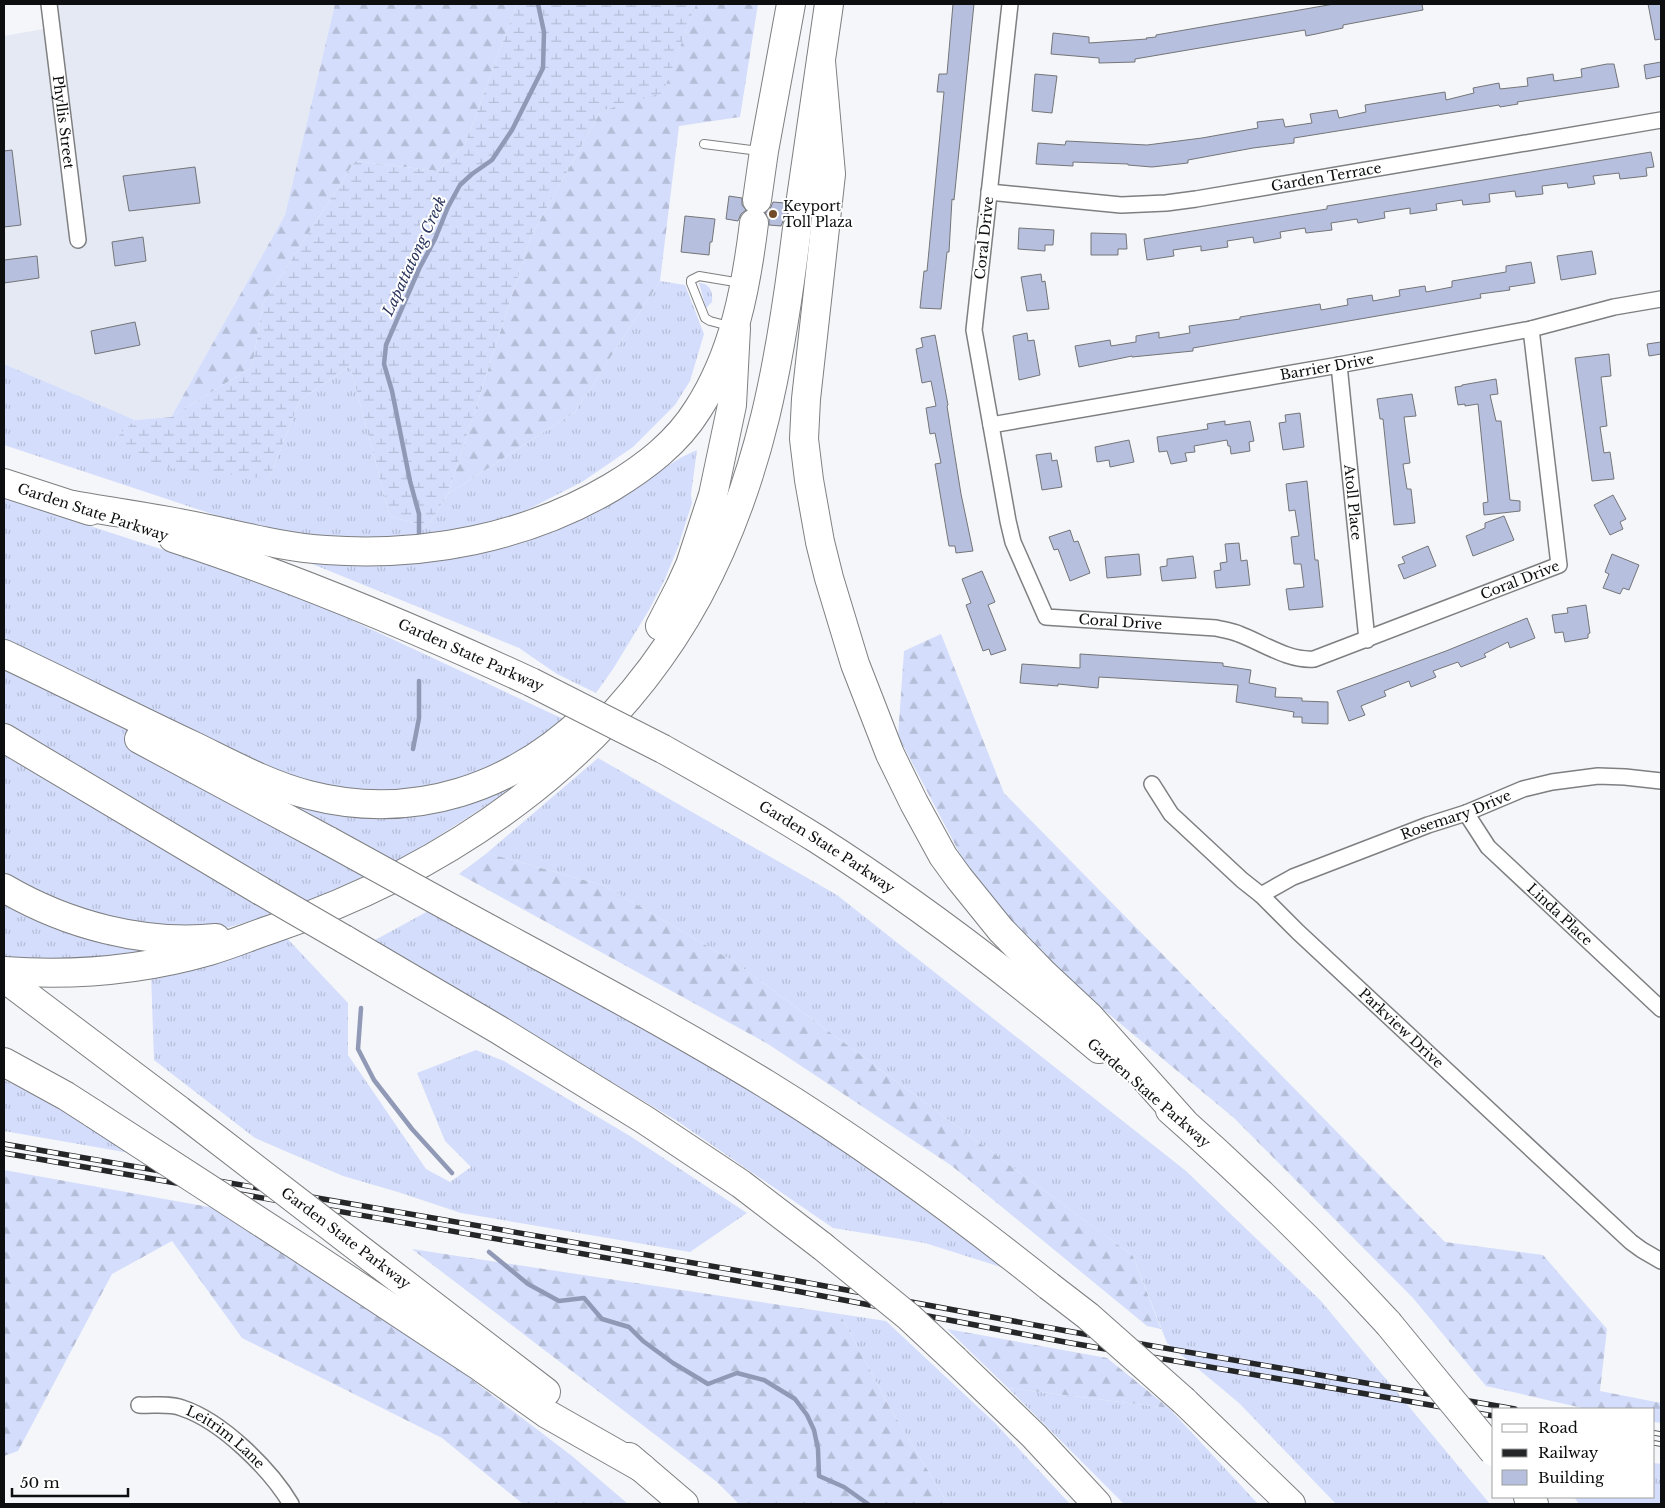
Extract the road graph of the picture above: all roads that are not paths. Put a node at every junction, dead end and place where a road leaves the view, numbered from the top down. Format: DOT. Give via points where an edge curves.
graph roads {
  1 [pos="49,4"];
  2 [pos="783,4"];
  3 [pos="791,4"];
  4 [pos="829,4"];
  5 [pos="1010,4"];
  6 [pos="781,53"];
  7 [pos="821,61"];
  8 [pos="1661,120"];
  9 [pos="704,144"];
  10 [pos="764,151"];
  11 [pos="989,192"];
  12 [pos="78,240"];
  13 [pos="745,284"];
  14 [pos="1661,298"];
  15 [pos="736,328"];
  16 [pos="1532,328"];
  17 [pos="1339,365"];
  18 [pos="991,426"];
  19 [pos="4,483"];
  20 [pos="73,505"];
  21 [pos="1367,640"];
  22 [pos="4,654"];
  23 [pos="4,662"];
  24 [pos="4,738"];
  25 [pos="1661,781"];
  26 [pos="1152,784"];
  27 [pos="1466,813"];
  28 [pos="4,888"];
  29 [pos="1261,895"];
  30 [pos="260,933"];
  31 [pos="4,972"];
  32 [pos="4,978"];
  33 [pos="1661,1009"];
  34 [pos="4,1062"];
  35 [pos="1183,1121"];
  36 [pos="1661,1261"];
  37 [pos="139,1405"];
  38 [pos="1492,1450"];
  39 [pos="642,1468"];
  40 [pos="292,1504"];
  41 [pos="684,1504"];
  42 [pos="1098,1504"];
  43 [pos="1291,1504"];
  1 -- 12 [label="street, Phyllis Street"];
  2 -- 6 [label="highway"];
  3 -- 6 [label="highway"];
  4 -- 7 [label="highway"];
  5 -- 11 [label="street, Coral Drive"];
  6 -- 10 [label="highway"];
  7 -- 30 [label="highway" via="785,320 766,421 750,476 730,527 703,587 683,621 653,667 594,736 542,782 489,822 431,858 366,892"];
  7 -- 35 [label="highway" via="831,174 804,439 820,542 855,664 890,754 943,856 1001,930 1090,1018"];
  8 -- 11 [label="street, Garden Terrace" via="1166,203 1121,205"];
  9 -- 10 [label="lane"];
  10 -- 13 [label="highway"];
  11 -- 18 [label="street, Coral Drive" via="974,330"];
  13 -- 15 [label="highway"];
  13 -- 15 [label="lane" via="699,276 691,280 705,318"];
  14 -- 16 [label="street, Barrier Drive" via="1614,306"];
  15 -- 20 [label="highway" via="698,411 660,453 630,476 583,503 494,536 406,550 324,550 270,543"];
  15 -- 22 [label="highway" via="730,421 707,517 677,594 632,667 601,702 560,741 507,775 452,795 396,804 352,802 307,794 233,764"];
  16 -- 17 [label="street, Barrier Drive"];
  16 -- 21 [label="street, Coral Drive" via="1559,565"];
  17 -- 18 [label="street, Barrier Drive"];
  17 -- 21 [label="street, Atoll Place"];
  18 -- 21 [label="street, Coral Drive" via="1013,542 1046,617 1216,628 1304,660"];
  19 -- 20 [label="highway, Garden State Parkway"];
  20 -- 35 [label="highway, Garden State Parkway, bridge" via="315,588 532,682 663,748 818,840 904,899 1005,973"];
  23 -- 43 [label="highway, bridge" via="768,1085 916,1184 1088,1316 1184,1401"];
  24 -- 42 [label="highway, bridge" via="499,1030 741,1184 909,1317 1034,1436"];
  25 -- 27 [label="street, Rosemary Drive" via="1625,776 1576,778 1523,789"];
  26 -- 29 [label="street, Parkview Drive" via="1171,814"];
  27 -- 29 [label="street, Rosemary Drive" via="1294,877"];
  27 -- 33 [label="street, Linda Place" via="1488,847"];
  28 -- 30 [label="highway" via="42,909 131,934 186,939"];
  29 -- 36 [label="street, Parkview Drive" via="1632,1242"];
  30 -- 31 [label="highway" via="212,950 136,966 61,973"];
  32 -- 39 [label="highway, Garden State Parkway, bridge"];
  34 -- 39 [label="highway, bridge" via="94,1114 547,1414"];
  35 -- 38 [label="highway, Garden State Parkway, bridge" via="1306,1236 1388,1323"];
  37 -- 40 [label="street, Leitrim Lane" via="180,1407 195,1413 253,1456"];
  39 -- 41 [label="highway, Garden State Parkway"];
}
